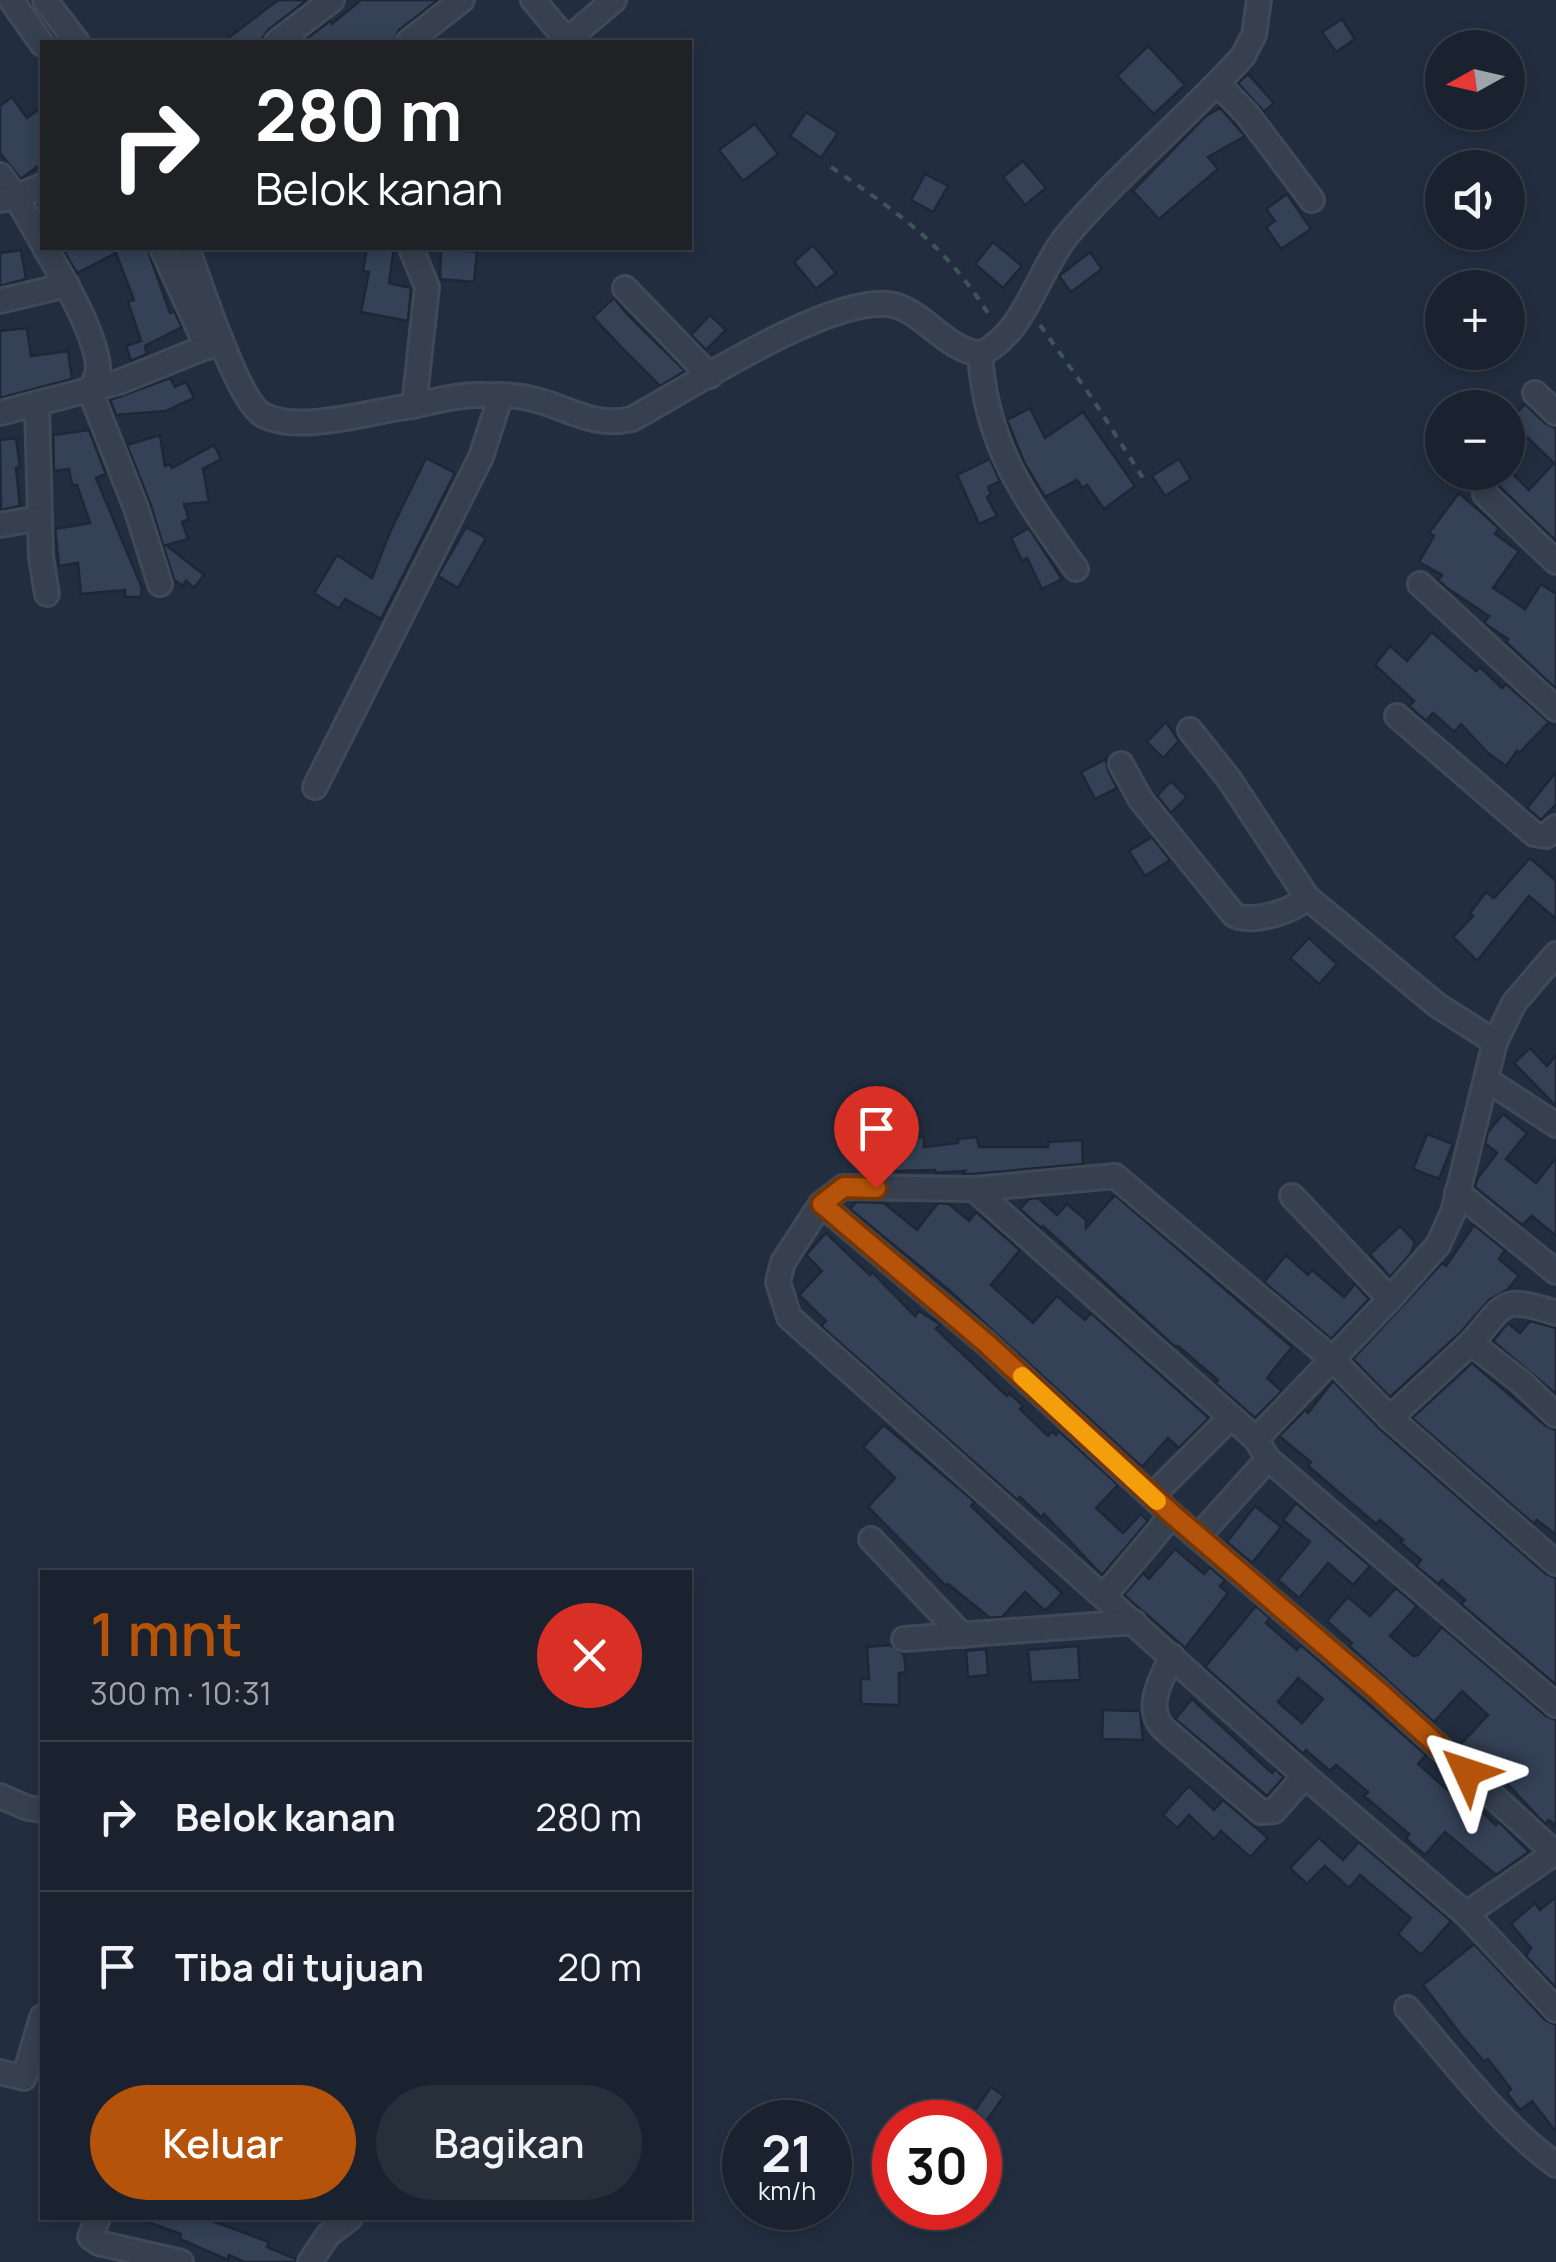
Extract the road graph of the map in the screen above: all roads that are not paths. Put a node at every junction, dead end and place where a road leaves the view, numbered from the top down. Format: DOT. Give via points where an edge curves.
graph roads {
  1 [pos="11,0"];
  2 [pos="44,0"];
  3 [pos="332,0"];
  4 [pos="462,0"];
  5 [pos="533,0"];
  6 [pos="614,0"];
  7 [pos="1259,0"];
  8 [pos="75,40"];
  9 [pos="285,40"];
  10 [pos="411,40"];
  11 [pos="40,41"];
  12 [pos="1218,84"];
  13 [pos="0,175"];
  14 [pos="40,187"];
  15 [pos="8,198"];
  16 [pos="1312,200"];
  17 [pos="40,240"];
  18 [pos="47,250"];
  19 [pos="163,250"];
  20 [pos="190,250"];
  21 [pos="411,250"];
  22 [pos="67,285"];
  23 [pos="625,288"];
  24 [pos="0,300"];
  25 [pos="214,344"];
  26 [pos="980,354"];
  27 [pos="710,376"];
  28 [pos="90,391"];
  29 [pos="1535,393"];
  30 [pos="501,395"];
  31 [pos="37,404"];
  32 [pos="414,406"];
  33 [pos="0,412"];
  34 [pos="1556,414"];
  35 [pos="1485,494"];
  36 [pos="40,518"];
  37 [pos="0,525"];
  38 [pos="1556,562"];
  39 [pos="1076,569"];
  40 [pos="160,584"];
  41 [pos="1420,584"];
  42 [pos="48,594"];
  43 [pos="1556,709"];
  44 [pos="1397,716"];
  45 [pos="1190,730"];
  46 [pos="1121,764"];
  47 [pos="315,787"];
  48 [pos="1556,827"];
  49 [pos="1307,897"];
  50 [pos="1556,954"];
  51 [pos="1547,981"];
  52 [pos="1496,1042"];
  53 [pos="1488,1080"];
  54 [pos="1556,1126"];
  55 [pos="974,1190"];
  56 [pos="1457,1192"];
  57 [pos="1292,1196"];
  58 [pos="822,1204"];
  59 [pos="1556,1272"];
  60 [pos="1390,1300"];
  61 [pos="1556,1313"];
  62 [pos="1471,1343"];
  63 [pos="1331,1358"];
  64 [pos="1556,1415"];
  65 [pos="1230,1418"];
  66 [pos="1390,1418"];
  67 [pos="1262,1449"];
  68 [pos="1152,1496"];
  69 [pos="1172,1514"];
  70 [pos="1198,1537"];
  71 [pos="871,1538"];
  72 [pos="1556,1563"];
  73 [pos="1105,1595"];
  74 [pos="1134,1622"];
  75 [pos="962,1635"];
  76 [pos="904,1640"];
  77 [pos="1172,1656"];
  78 [pos="1556,1705"];
  79 [pos="1305,1776"];
  80 [pos="0,1796"];
  81 [pos="40,1810"];
  82 [pos="1556,1853"];
  83 [pos="1466,1914"];
  84 [pos="1407,2008"];
  85 [pos="1556,2010"];
  86 [pos="40,2032"];
  87 [pos="0,2072"];
  88 [pos="33,2081"];
  89 [pos="1556,2165"];
  90 [pos="97,2220"];
  91 [pos="347,2220"];
  92 [pos="181,2262"];
  93 [pos="310,2262"];
  1 -- 11 [label="street"];
  2 -- 8 [label="street"];
  3 -- 9 [label="street"];
  4 -- 10 [label="street"];
  5 -- 6 [label="street" via="567,40"];
  7 -- 12 [label="street" via="1250,46"];
  12 -- 16 [label="street"];
  12 -- 26 [label="street" via="1068,234 1004,339"];
  13 -- 15 [label="street"];
  14 -- 15 [label="street"];
  15 -- 17 [label="street"];
  18 -- 22 [label="street"];
  19 -- 25 [label="street"];
  20 -- 25 [label="street"];
  21 -- 32 [label="street" via="427,288"];
  22 -- 24 [label="street"];
  22 -- 28 [label="street" via="98,371"];
  23 -- 27 [label="street"];
  25 -- 28 [label="street"];
  25 -- 32 [label="street" via="263,415 316,421"];
  26 -- 27 [label="street" via="954,347 892,304 873,304 803,324"];
  26 -- 39 [label="street" via="999,449"];
  27 -- 30 [label="street" via="614,423"];
  28 -- 31 [label="street"];
  28 -- 40 [label="street"];
  29 -- 34 [label="street"];
  30 -- 32 [label="street" via="469,394"];
  30 -- 47 [label="street" via="481,457"];
  31 -- 33 [label="street"];
  31 -- 36 [label="street"];
  35 -- 38 [label="street"];
  36 -- 37 [label="street"];
  36 -- 42 [label="street"];
  41 -- 43 [label="street"];
  44 -- 48 [label="street" via="1534,834 1546,836"];
  45 -- 49 [label="street"];
  46 -- 49 [label="street" via="1141,800 1234,914 1243,919 1288,910"];
  49 -- 52 [label="street" via="1436,1005"];
  50 -- 51 [label="street"];
  51 -- 52 [label="street" via="1514,1003"];
  52 -- 53 [label="street"];
  53 -- 54 [label="street"];
  53 -- 56 [label="street"];
  55 -- 58 [label="street" via="844,1187"];
  55 -- 63 [label="street" via="1106,1174 1122,1180"];
  55 -- 65 [label="street"];
  56 -- 59 [label="street"];
  56 -- 60 [label="street" via="1438,1245"];
  57 -- 60 [label="street"];
  58 -- 68 [label="street"];
  58 -- 73 [label="street" via="782,1262 778,1282 790,1318"];
  60 -- 63 [label="street"];
  61 -- 62 [label="street" via="1514,1302"];
  62 -- 64 [label="street"];
  62 -- 66 [label="street"];
  63 -- 66 [label="street"];
  63 -- 67 [label="street"];
  65 -- 67 [label="street"];
  65 -- 68 [label="street"];
  66 -- 72 [label="street"];
  67 -- 70 [label="street"];
  67 -- 78 [label="street"];
  68 -- 69 [label="street"];
  69 -- 70 [label="street"];
  69 -- 73 [label="street"];
  70 -- 82 [label="street"];
  71 -- 75 [label="street"];
  73 -- 74 [label="street"];
  74 -- 75 [label="street"];
  74 -- 77 [label="street"];
  75 -- 76 [label="street"];
  77 -- 79 [label="street"];
  77 -- 79 [label="street" via="1156,1693 1158,1724 1261,1812 1274,1811"];
  79 -- 83 [label="street"];
  80 -- 81 [label="street"];
  82 -- 83 [label="street"];
  83 -- 85 [label="street"];
  84 -- 89 [label="street" via="1486,2100"];
  86 -- 88 [label="street"];
  87 -- 88 [label="street"];
  90 -- 92 [label="street" via="90,2237 98,2243"];
  91 -- 93 [label="street"];
}
